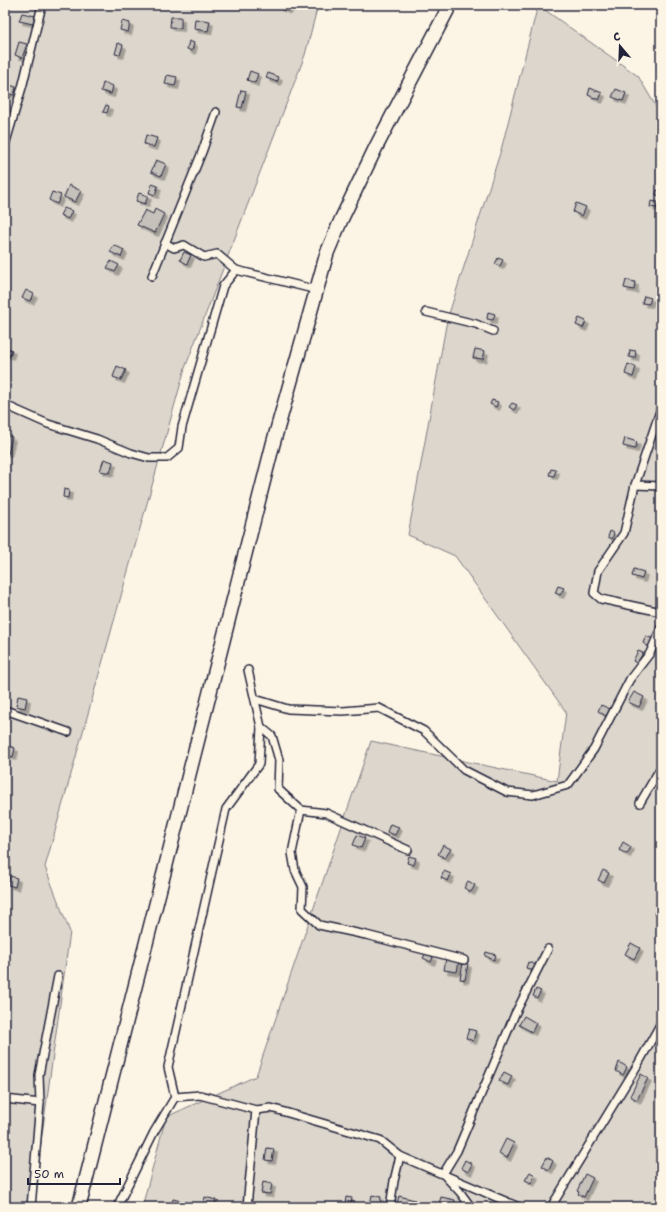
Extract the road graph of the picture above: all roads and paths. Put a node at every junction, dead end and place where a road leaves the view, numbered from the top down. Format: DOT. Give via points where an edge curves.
graph roads {
  1 [pos="42,5"];
  2 [pos="450,5"];
  3 [pos="216,112"];
  4 [pos="5,145"];
  5 [pos="165,243"];
  6 [pos="236,270"];
  7 [pos="152,276"];
  8 [pos="317,290"];
  9 [pos="426,312"];
  10 [pos="493,331"];
  11 [pos="5,405"];
  12 [pos="661,408"];
  13 [pos="635,485"];
  14 [pos="661,486"];
  15 [pos="661,612"];
  16 [pos="661,628"];
  17 [pos="248,670"];
  18 [pos="255,699"];
  19 [pos="5,710"];
  20 [pos="261,727"];
  21 [pos="68,732"];
  22 [pos="661,767"];
  23 [pos="640,804"];
  24 [pos="301,810"];
  25 [pos="408,850"];
  26 [pos="548,949"];
  27 [pos="464,960"];
  28 [pos="58,976"];
  29 [pos="661,1023"];
  30 [pos="175,1097"];
  31 [pos="5,1099"];
  32 [pos="40,1103"];
  33 [pos="256,1110"];
  34 [pos="400,1156"];
  35 [pos="443,1174"];
  36 [pos="31,1207"];
  37 [pos="79,1207"];
  38 [pos="116,1207"];
  39 [pos="246,1207"];
  40 [pos="390,1207"];
  41 [pos="471,1207"];
  42 [pos="519,1207"];
  43 [pos="551,1207"];
  1 -- 4 [label="lane"];
  2 -- 8 [label="street" via="340,220 327,253"];
  3 -- 5 [label="lane"];
  5 -- 6 [label="lane" via="174,248 184,245 204,257 217,254"];
  5 -- 7 [label="lane"];
  6 -- 8 [label="lane"];
  6 -- 11 [label="lane" via="223,286 182,427 179,448 167,458 149,458 131,453 48,424"];
  8 -- 37 [label="street" via="273,444"];
  9 -- 10 [label="lane" via="476,324"];
  12 -- 13 [label="lane"];
  13 -- 14 [label="lane"];
  13 -- 15 [label="lane" via="624,533 598,571 594,593 601,599"];
  16 -- 18 [label="lane" via="650,653 630,679 594,749 568,785 533,795 507,792 464,770 424,731 379,708 343,711 288,709"];
  17 -- 18 [label="lane"];
  18 -- 20 [label="lane"];
  19 -- 21 [label="lane"];
  20 -- 24 [label="lane" via="272,736 279,760 278,789"];
  20 -- 30 [label="lane" via="259,764 226,809 168,1067"];
  22 -- 23 [label="lane"];
  24 -- 25 [label="lane" via="326,813"];
  24 -- 27 [label="lane" via="292,853 295,870 303,887 302,910 319,925"];
  26 -- 35 [label="lane" via="515,1014 457,1151"];
  28 -- 32 [label="lane" via="39,1075"];
  29 -- 43 [label="lane"];
  30 -- 33 [label="lane" via="200,1095"];
  30 -- 38 [label="lane"];
  31 -- 32 [label="lane"];
  32 -- 36 [label="lane"];
  33 -- 34 [label="lane" via="271,1108 380,1140"];
  33 -- 39 [label="lane"];
  34 -- 35 [label="lane"];
  34 -- 40 [label="lane"];
  35 -- 41 [label="lane"];
  35 -- 42 [label="lane"];
}
